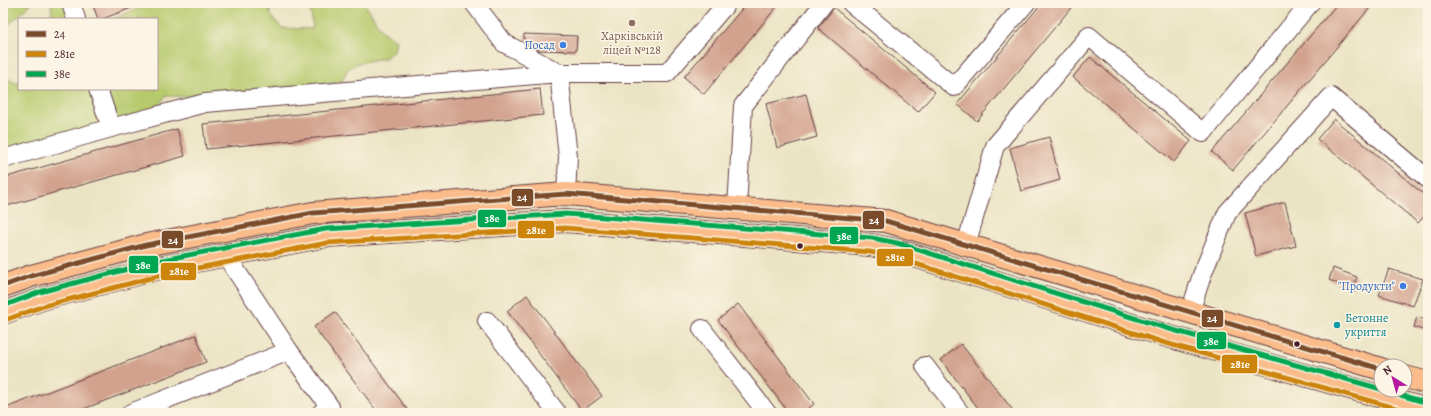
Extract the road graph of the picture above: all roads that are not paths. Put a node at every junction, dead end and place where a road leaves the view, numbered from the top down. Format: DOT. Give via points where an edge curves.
graph roads {
  1 [pos="71,3"];
  2 [pos="474,3"];
  3 [pos="728,3"];
  4 [pos="824,3"];
  5 [pos="851,3"];
  6 [pos="1026,3"];
  7 [pos="1310,3"];
  8 [pos="76,18"];
  9 [pos="559,73"];
  10 [pos="98,90"];
  11 [pos="111,128"];
  12 [pos="3,159"];
  13 [pos="1428,179"];
  14 [pos="566,194"];
  15 [pos="737,208"];
  16 [pos="565,221"];
  17 [pos="966,245"];
  18 [pos="225,254"];
  19 [pos="3,286"];
  20 [pos="3,312"];
  21 [pos="1190,312"];
  22 [pos="487,321"];
  23 [pos="702,329"];
  24 [pos="289,351"];
  25 [pos="924,366"];
  26 [pos="1373,367"];
  27 [pos="1413,379"];
  28 [pos="1428,383"];
  29 [pos="1428,410"];
  30 [pos="131,413"];
  31 [pos="321,413"];
  32 [pos="557,413"];
  33 [pos="767,413"];
  34 [pos="960,413"];
  1 -- 8 [label="street"];
  2 -- 9 [label="street" via="504,43"];
  3 -- 9 [label="street" via="667,73"];
  4 -- 15 [label="street" via="743,106"];
  5 -- 6 [label="street" via="954,87"];
  7 -- 17 [label="street" via="1203,133 1089,36 995,146"];
  9 -- 11 [label="street" via="205,103"];
  9 -- 14 [label="street" via="568,156"];
  10 -- 11 [label="street"];
  11 -- 12 [label="street"];
  13 -- 21 [label="street" via="1331,97 1227,212"];
  14 -- 15 [label="main road"];
  14 -- 16 [label="main road"];
  14 -- 19 [label="main road" via="313,213 146,245"];
  15 -- 17 [label="main road" via="886,221"];
  16 -- 18 [label="main road" via="326,236"];
  16 -- 29 [label="main road" via="871,245 896,250 1164,335"];
  17 -- 21 [label="main road"];
  18 -- 20 [label="main road" via="164,267 42,299"];
  18 -- 24 [label="street"];
  21 -- 26 [label="main road"];
  22 -- 32 [label="street"];
  23 -- 33 [label="street"];
  24 -- 30 [label="street"];
  24 -- 31 [label="street" via="330,407"];
  25 -- 34 [label="street"];
  27 -- 28 [label="main road"];
}
